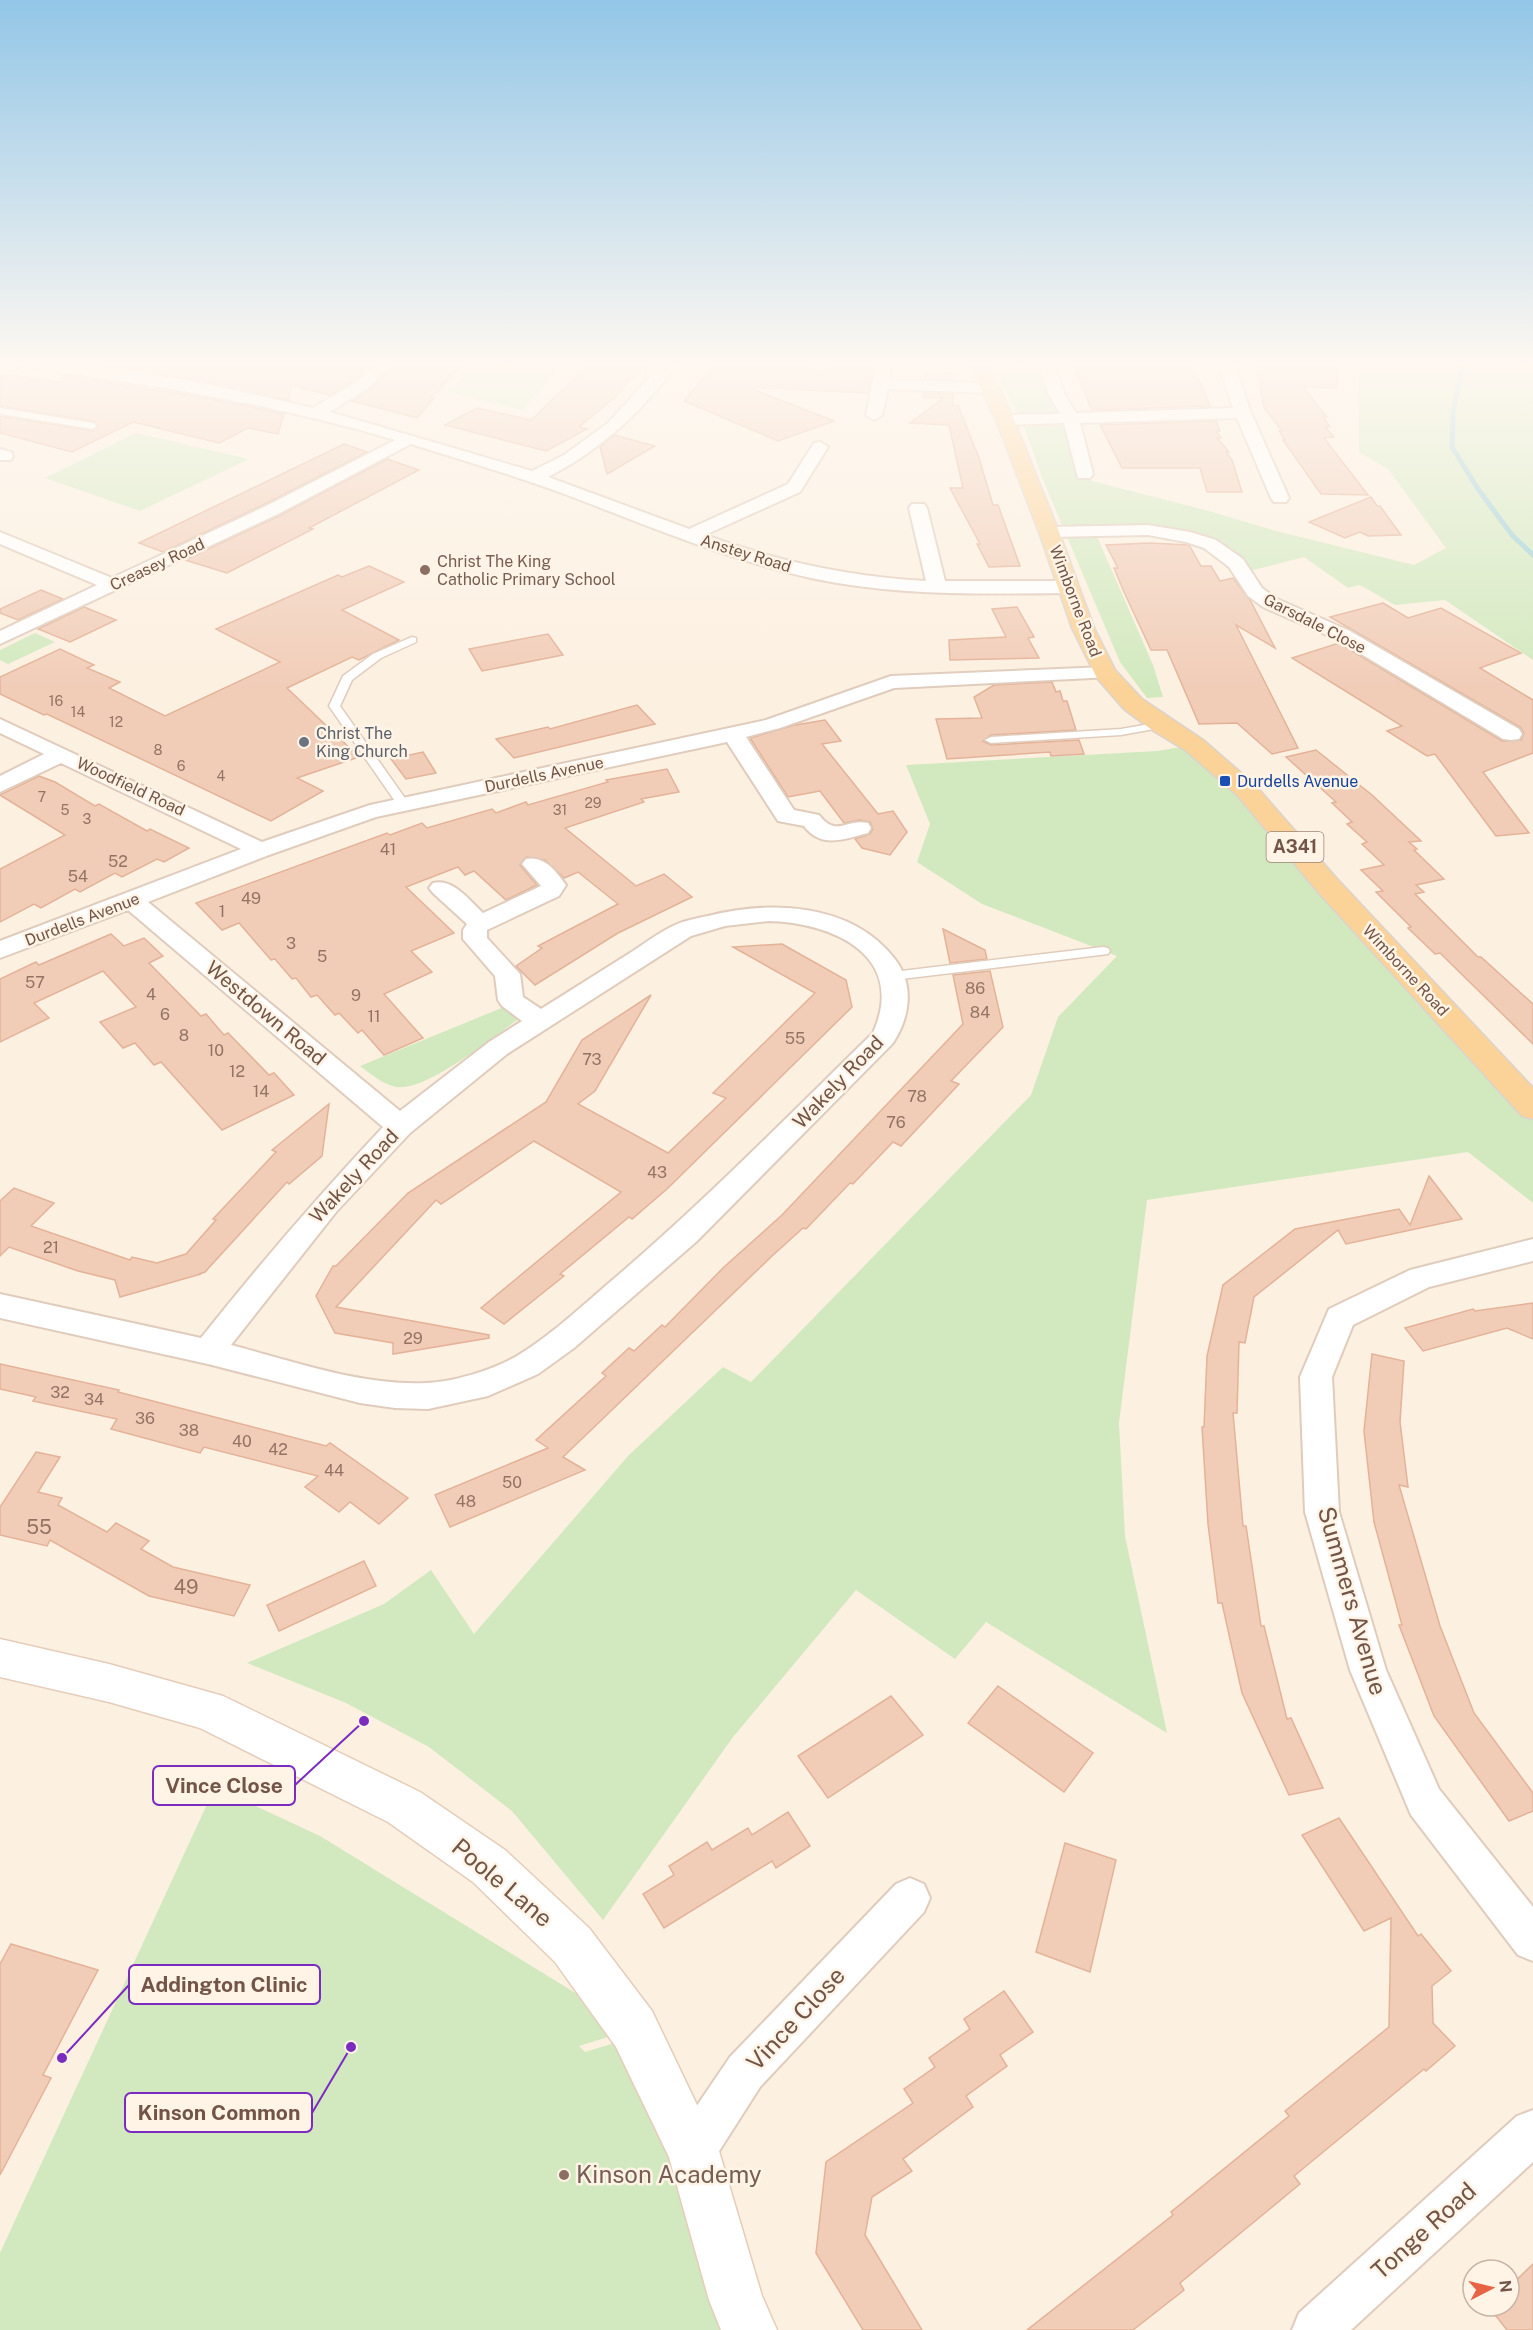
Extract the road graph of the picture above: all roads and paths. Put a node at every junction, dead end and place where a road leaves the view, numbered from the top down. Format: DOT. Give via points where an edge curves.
graph roads {
  1 [pos="350,470"];
  2 [pos="510,470"];
  3 [pos="549,470"];
  4 [pos="806,470"];
  5 [pos="1025,470"];
  6 [pos="1083,470"];
  7 [pos="1268,470"];
  8 [pos="1084,474"];
  9 [pos="534,477"];
  10 [pos="1280,498"];
  11 [pos="918,508"];
  12 [pos="1049,532"];
  13 [pos="689,536"];
  14 [pos="0,537"];
  15 [pos="112,585"];
  16 [pos="1068,587"];
  17 [pos="937,588"];
  18 [pos="0,638"];
  19 [pos="411,640"];
  20 [pos="1105,673"];
  21 [pos="0,725"];
  22 [pos="1161,725"];
  23 [pos="734,734"];
  24 [pos="1510,734"];
  25 [pos="991,740"];
  26 [pos="62,754"];
  27 [pos="0,785"];
  28 [pos="403,804"];
  29 [pos="860,828"];
  30 [pos="261,850"];
  31 [pos="534,864"];
  32 [pos="441,888"];
  33 [pos="131,900"];
  34 [pos="480,923"];
  35 [pos="0,950"];
  36 [pos="1103,951"];
  37 [pos="892,976"];
  38 [pos="539,1020"];
  39 [pos="1533,1108"];
  40 [pos="400,1126"];
  41 [pos="1533,1250"];
  42 [pos="0,1306"];
  43 [pos="208,1352"];
  44 [pos="0,1658"];
  45 [pos="910,1898"];
  46 [pos="1533,1940"];
  47 [pos="1533,2132"];
  48 [pos="693,2151"];
  49 [pos="749,2330"];
  50 [pos="1316,2330"];
  1 -- 15 [label="street, Creasey Road"];
  2 -- 9 [label="street, Anstey Road"];
  3 -- 9 [label="street"];
  4 -- 13 [label="street" via="794,488"];
  5 -- 12 [label="main road, Wimborne Road / A341"];
  6 -- 8 [label="street"];
  7 -- 10 [label="street"];
  9 -- 13 [label="street, Anstey Road"];
  11 -- 17 [label="street"];
  12 -- 16 [label="main road, Wimborne Road / A341"];
  12 -- 24 [label="street, Garsdale Close" via="1148,530 1210,544 1236,563 1255,592 1270,603 1343,635"];
  13 -- 17 [label="street, Anstey Road" via="779,565 859,580"];
  14 -- 15 [label="street"];
  15 -- 18 [label="street, Creasey Road"];
  16 -- 17 [label="street, Anstey Road"];
  16 -- 20 [label="main road, Wimborne Road / A341"];
  19 -- 28 [label="lane" via="377,656 347,678 334,706"];
  20 -- 22 [label="main road, Wimborne Road / A341" via="1133,704"];
  20 -- 23 [label="street, Durdells Avenue" via="903,680"];
  21 -- 26 [label="street, Woodfield Road"];
  22 -- 25 [label="lane" via="1121,732"];
  22 -- 39 [label="main road, Wimborne Road / A341" via="1201,750 1246,790 1328,886"];
  23 -- 28 [label="street, Durdells Avenue"];
  23 -- 29 [label="street" via="786,816 811,820 830,835"];
  26 -- 27 [label="street"];
  26 -- 30 [label="street, Woodfield Road"];
  28 -- 30 [label="street, Durdells Avenue"];
  30 -- 33 [label="street, Durdells Avenue"];
  31 -- 34 [label="street" via="554,885 551,891"];
  32 -- 34 [label="street"];
  33 -- 35 [label="street, Durdells Avenue"];
  33 -- 40 [label="street, Westdown Road"];
  34 -- 38 [label="street" via="475,939 507,974 510,1000"];
  36 -- 37 [label="lane"];
  37 -- 38 [label="street, Wakely Road" via="872,950 829,923 798,916 743,916 710,921 682,932"];
  37 -- 43 [label="street, Wakely Road" via="896,996 884,1037 687,1233 563,1340 527,1365 488,1383 453,1391 428,1396 395,1395"];
  38 -- 40 [label="street, Wakely Road"];
  40 -- 43 [label="street, Wakely Road" via="326,1205"];
  41 -- 46 [label="street, Summers Avenue" via="1420,1278 1340,1317 1316,1377 1322,1512 1368,1670 1425,1802"];
  42 -- 43 [label="street, Wakely Road"];
  44 -- 48 [label="street, Poole Lane" via="208,1710 404,1807 489,1866 572,1945 634,2029"];
  45 -- 48 [label="street, Vince Close" via="745,2072"];
  47 -- 50 [label="street, Tonge Road"];
  48 -- 49 [label="street, Poole Lane" via="736,2300"];
}
